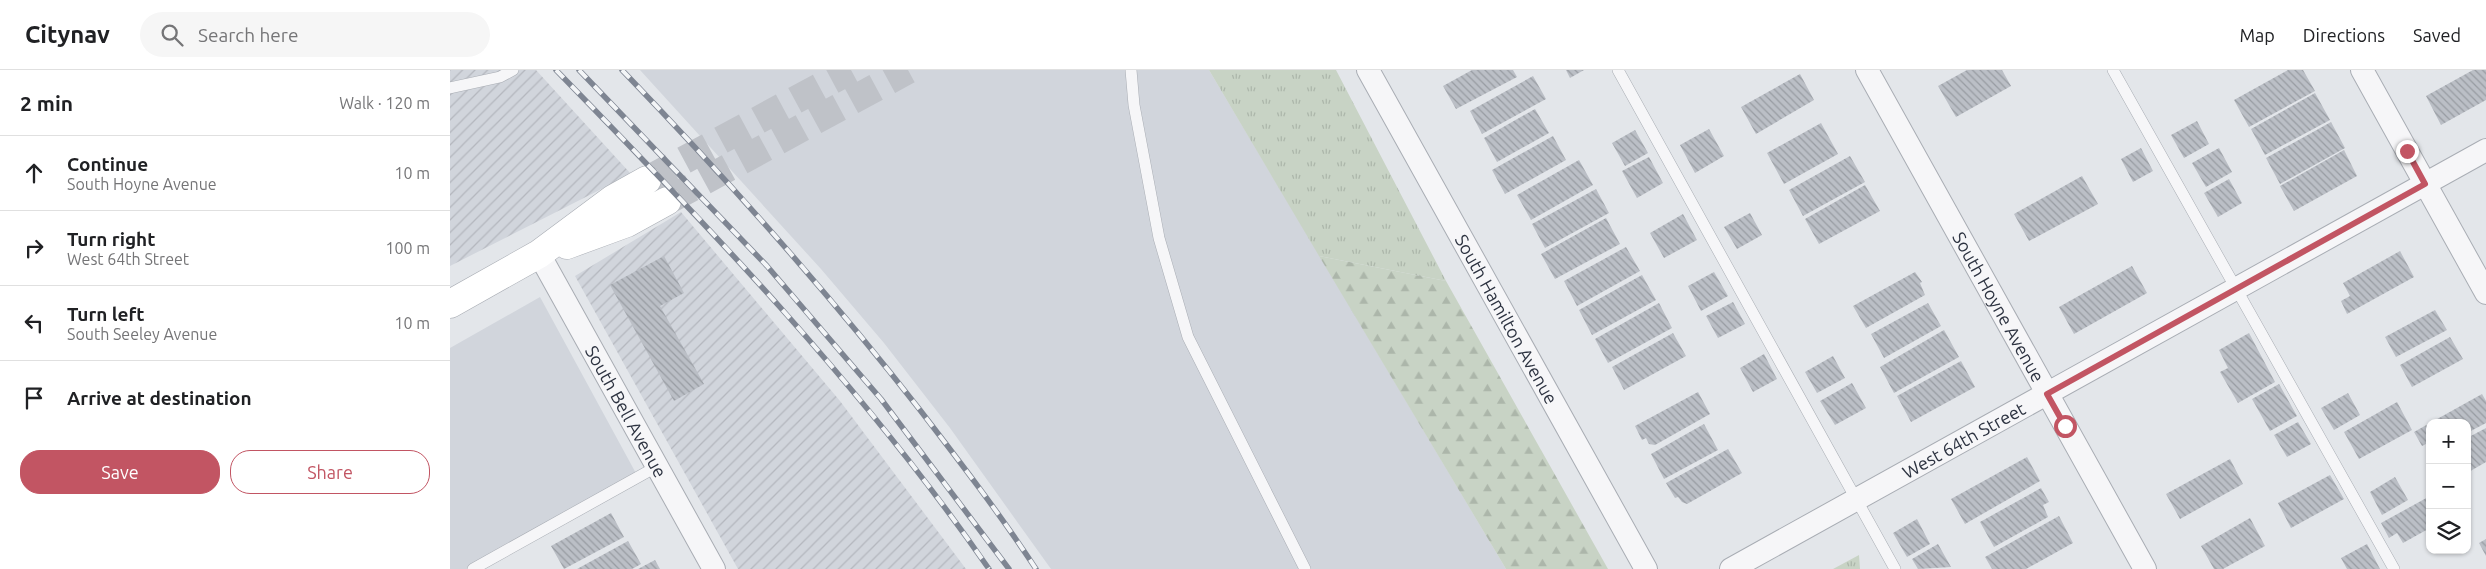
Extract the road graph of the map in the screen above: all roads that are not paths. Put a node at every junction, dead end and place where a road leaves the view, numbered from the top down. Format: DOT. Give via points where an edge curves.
graph roads {
  1 [pos="513,70"];
  2 [pos="1131,70"];
  3 [pos="1618,70"];
  4 [pos="1867,70"];
  5 [pos="2113,70"];
  6 [pos="2362,70"];
  7 [pos="1372,71"];
  8 [pos="450,88"];
  9 [pos="2486,150"];
  10 [pos="648,180"];
  11 [pos="2425,184"];
  12 [pos="667,201"];
  13 [pos="539,254"];
  14 [pos="2235,290"];
  15 [pos="2486,293"];
  16 [pos="450,304"];
  17 [pos="2047,394"];
  18 [pos="656,467"];
  19 [pos="1856,500"];
  20 [pos="473,569"];
  21 [pos="714,569"];
  22 [pos="1305,569"];
  23 [pos="1646,569"];
  24 [pos="1731,569"];
  25 [pos="1895,569"];
  26 [pos="2145,569"];
  27 [pos="2394,569"];
  1 -- 8 [label="lane" via="500,77"];
  2 -- 22 [label="lane" via="1134,104 1159,238 1188,337"];
  3 -- 19 [label="lane"];
  4 -- 17 [label="street, South Hoyne Avenue"];
  5 -- 14 [label="lane"];
  6 -- 11 [label="street"];
  7 -- 23 [label="street, South Hamilton Avenue"];
  9 -- 11 [label="street, West 64th Street"];
  10 -- 13 [label="main road" via="614,199"];
  11 -- 14 [label="street, West 64th Street"];
  11 -- 15 [label="street"];
  12 -- 13 [label="main road" via="627,223"];
  13 -- 16 [label="main road"];
  13 -- 18 [label="street, South Bell Avenue"];
  14 -- 17 [label="street, West 64th Street"];
  14 -- 27 [label="lane"];
  17 -- 19 [label="street, West 64th Street"];
  17 -- 26 [label="street, South Hoyne Avenue"];
  18 -- 20 [label="lane"];
  18 -- 21 [label="street, South Bell Avenue"];
  19 -- 24 [label="street, West 64th Street"];
  19 -- 25 [label="lane"];
}
